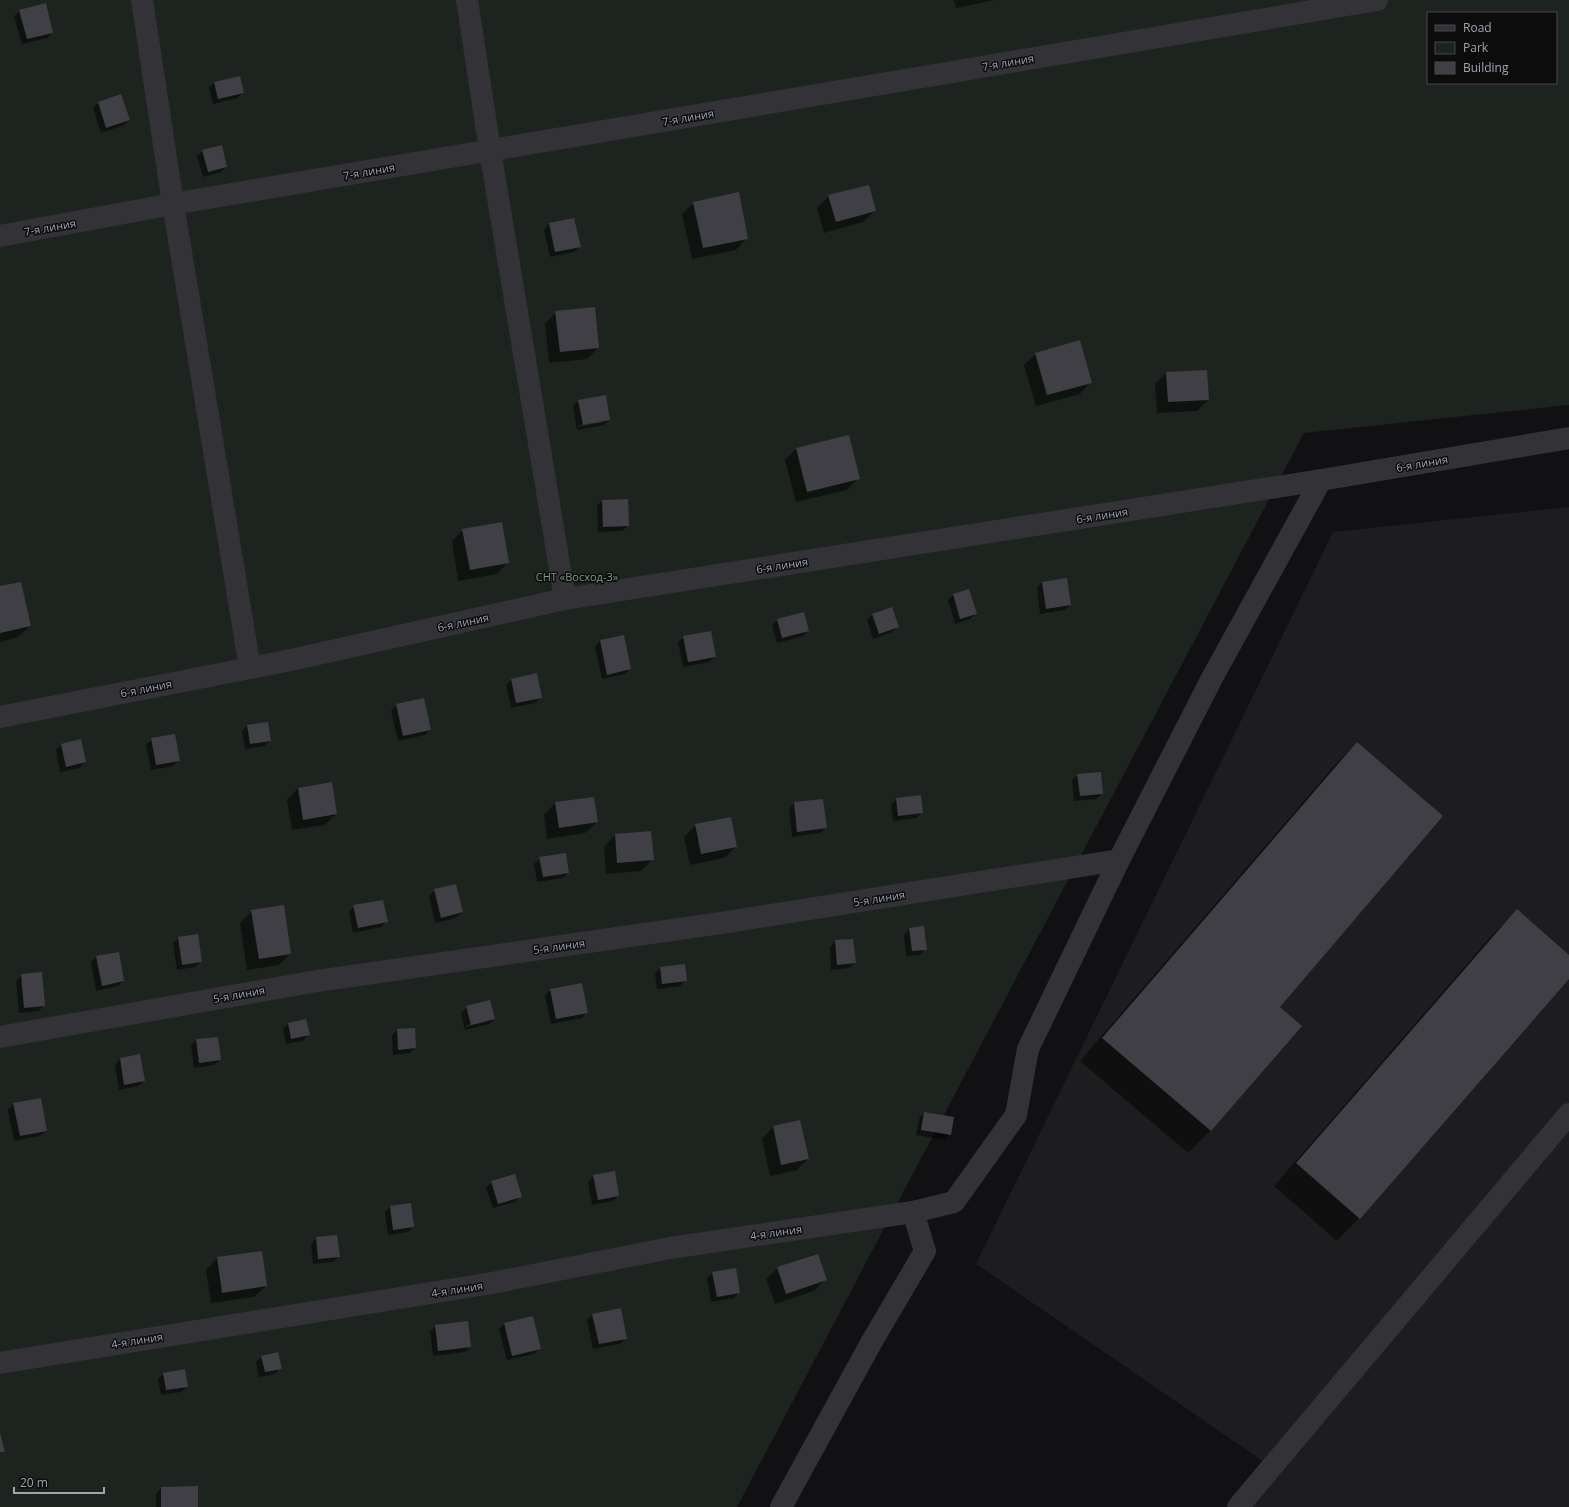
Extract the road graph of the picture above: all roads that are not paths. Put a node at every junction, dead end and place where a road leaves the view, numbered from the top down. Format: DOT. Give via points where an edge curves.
graph roads {
  1 [pos="142,0"];
  2 [pos="467,0"];
  3 [pos="1377,0"];
  4 [pos="490,150"];
  5 [pos="173,204"];
  6 [pos="0,236"];
  7 [pos="1569,438"];
  8 [pos="1321,480"];
  9 [pos="566,599"];
  10 [pos="250,668"];
  11 [pos="0,717"];
  12 [pos="1119,860"];
  13 [pos="0,1037"];
  14 [pos="1569,1114"];
  15 [pos="913,1212"];
  16 [pos="0,1363"];
  17 [pos="781,1507"];
  18 [pos="1238,1507"];
  1 -- 5 [label="street"];
  2 -- 4 [label="street"];
  3 -- 4 [label="street, 7-я линия"];
  4 -- 5 [label="street, 7-я линия"];
  4 -- 9 [label="street"];
  5 -- 6 [label="street, 7-я линия"];
  5 -- 10 [label="street"];
  7 -- 8 [label="street, 6-я линия"];
  8 -- 9 [label="street, 6-я линия"];
  8 -- 12 [label="street, 4-я линия" via="1212,678"];
  9 -- 10 [label="street, 6-я линия"];
  10 -- 11 [label="street, 6-я линия"];
  12 -- 13 [label="street, 5-я линия" via="721,923 317,981"];
  12 -- 15 [label="street, 4-я линия" via="1028,1049 1016,1115 954,1202"];
  14 -- 18 [label="street"];
  15 -- 16 [label="street, 4-я линия" via="670,1248 492,1283"];
  15 -- 17 [label="street" via="924,1251"];
}
